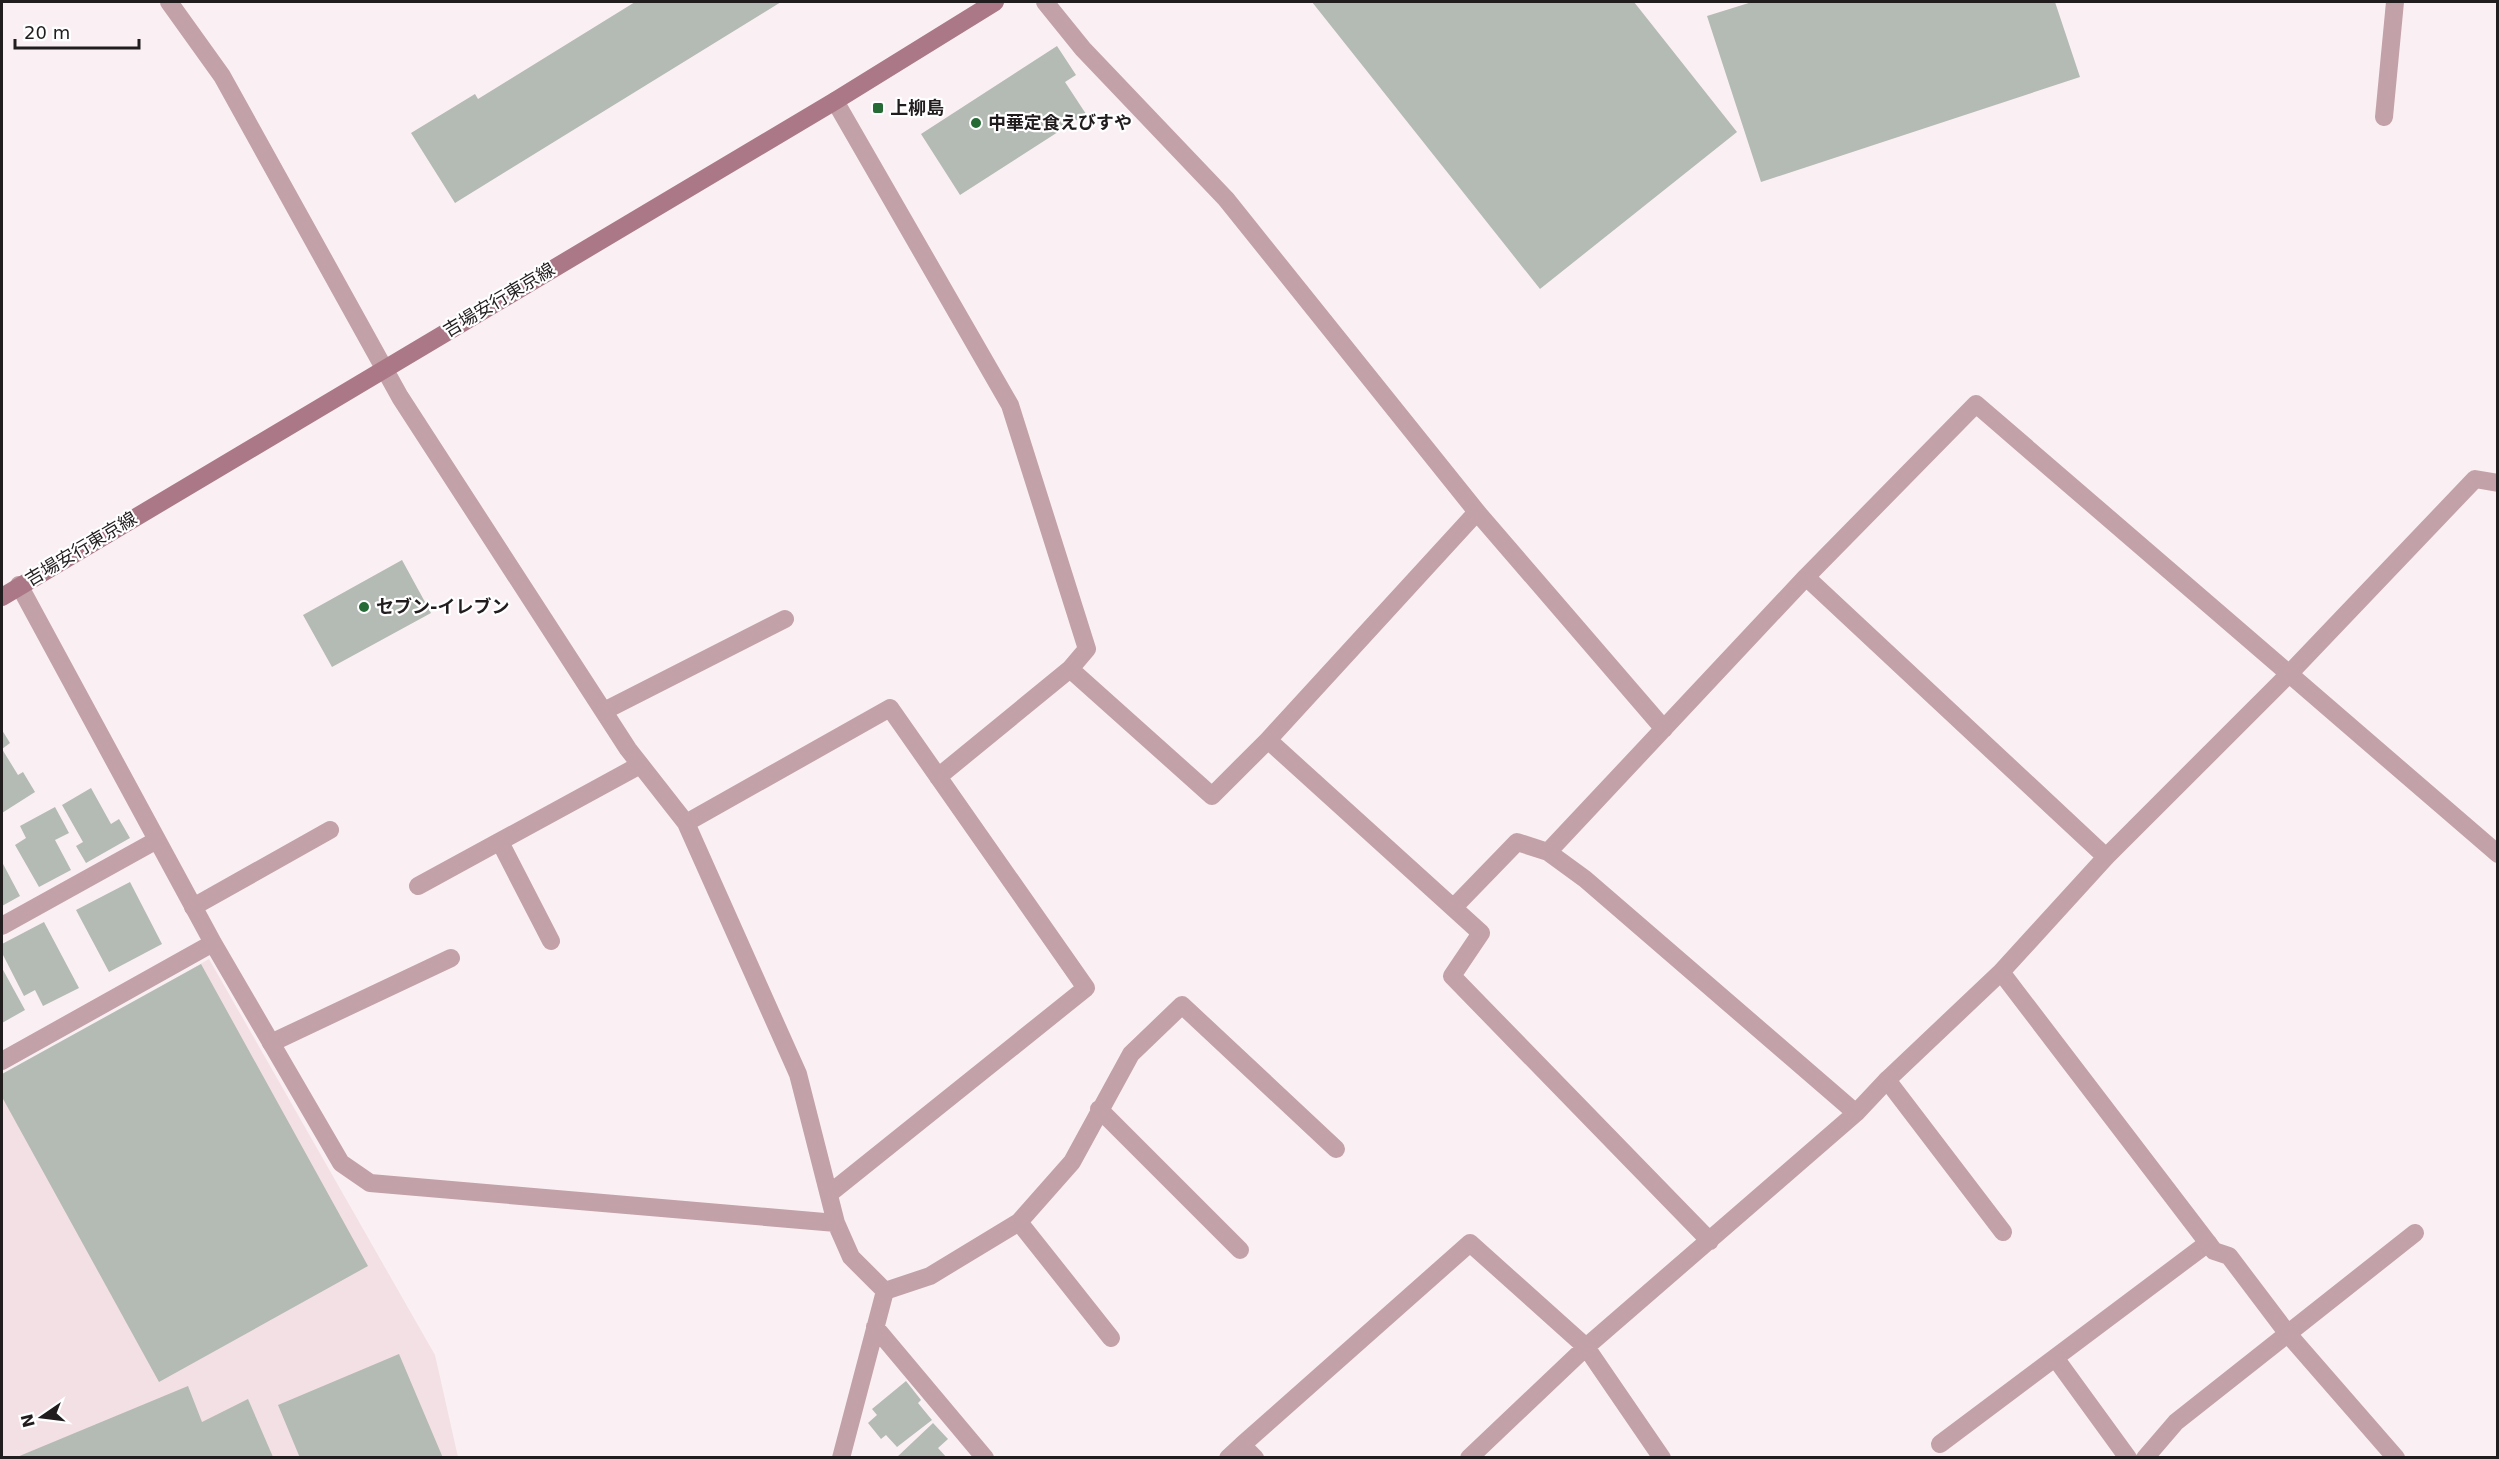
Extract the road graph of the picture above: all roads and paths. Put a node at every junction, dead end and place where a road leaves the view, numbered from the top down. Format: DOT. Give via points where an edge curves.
graph roads {
  1 [pos="169,2"];
  2 [pos="995,2"];
  3 [pos="1045,2"];
  4 [pos="2396,2"];
  5 [pos="835,101"];
  6 [pos="2384,117"];
  7 [pos="384,369"];
  8 [pos="2498,483"];
  9 [pos="1477,512"];
  10 [pos="1806,577"];
  11 [pos="19,585"];
  12 [pos="2,597"];
  13 [pos="784,619"];
  14 [pos="1070,669"];
  15 [pos="2288,675"];
  16 [pos="604,711"];
  17 [pos="1664,729"];
  18 [pos="1268,740"];
  19 [pos="640,765"];
  20 [pos="938,777"];
  21 [pos="686,823"];
  22 [pos="330,830"];
  23 [pos="156,840"];
  24 [pos="500,842"];
  25 [pos="1548,852"];
  26 [pos="2498,854"];
  27 [pos="2106,857"];
  28 [pos="418,886"];
  29 [pos="193,907"];
  30 [pos="1454,907"];
  31 [pos="2,926"];
  32 [pos="551,941"];
  33 [pos="213,943"];
  34 [pos="451,958"];
  35 [pos="2001,972"];
  36 [pos="271,1042"];
  37 [pos="2,1061"];
  38 [pos="1887,1080"];
  39 [pos="1100,1109"];
  40 [pos="1856,1113"];
  41 [pos="1336,1149"];
  42 [pos="829,1194"];
  43 [pos="1019,1222"];
  44 [pos="836,1223"];
  45 [pos="2003,1232"];
  46 [pos="2415,1233"];
  47 [pos="1710,1241"];
  48 [pos="2208,1244"];
  49 [pos="1240,1250"];
  50 [pos="885,1291"];
  51 [pos="875,1327"];
  52 [pos="2288,1334"];
  53 [pos="1111,1338"];
  54 [pos="1586,1347"];
  55 [pos="2056,1359"];
  56 [pos="1940,1444"];
  57 [pos="1248,1451"];
  58 [pos="841,1458"];
  59 [pos="985,1458"];
  60 [pos="1228,1458"];
  61 [pos="1469,1458"];
  62 [pos="1662,1458"];
  63 [pos="2128,1458"];
  64 [pos="2145,1458"];
  65 [pos="2396,1458"];
  1 -- 7 [label="street" via="222,76"];
  2 -- 5 [label="main road, 吉場安行東京線"];
  3 -- 9 [label="street" via="1083,49 1226,199"];
  4 -- 6 [label="street"];
  5 -- 7 [label="main road, 吉場安行東京線"];
  5 -- 14 [label="street" via="1010,405 1087,649"];
  7 -- 11 [label="main road, 吉場安行東京線"];
  7 -- 16 [label="street"];
  8 -- 15 [label="street" via="2475,479"];
  9 -- 17 [label="street"];
  9 -- 18 [label="street"];
  10 -- 15 [label="street" via="1976,404"];
  10 -- 17 [label="street"];
  10 -- 27 [label="street"];
  11 -- 12 [label="main road, 吉場安行東京線"];
  11 -- 23 [label="street"];
  13 -- 16 [label="street"];
  14 -- 18 [label="street" via="1212,796"];
  14 -- 20 [label="street"];
  15 -- 26 [label="street"];
  15 -- 27 [label="street"];
  16 -- 19 [label="street"];
  17 -- 25 [label="street"];
  18 -- 30 [label="street"];
  19 -- 21 [label="street"];
  19 -- 24 [label="street"];
  20 -- 21 [label="street" via="890,708"];
  20 -- 42 [label="street" via="1086,988"];
  21 -- 42 [label="street" via="798,1074"];
  22 -- 29 [label="street"];
  23 -- 29 [label="street"];
  23 -- 31 [label="street"];
  24 -- 28 [label="street"];
  24 -- 32 [label="street"];
  25 -- 30 [label="street" via="1517,842"];
  25 -- 40 [label="street" via="1585,879"];
  27 -- 35 [label="street"];
  29 -- 33 [label="street"];
  30 -- 47 [label="street" via="1481,933 1452,976"];
  33 -- 36 [label="street"];
  33 -- 37 [label="street"];
  34 -- 36 [label="street"];
  35 -- 38 [label="street"];
  35 -- 48 [label="street"];
  36 -- 44 [label="street" via="340,1163 370,1183"];
  38 -- 40 [label="street"];
  38 -- 45 [label="street"];
  39 -- 41 [label="street" via="1131,1054 1182,1005"];
  39 -- 43 [label="street" via="1072,1162"];
  39 -- 49 [label="street"];
  40 -- 47 [label="street"];
  42 -- 44 [label="street"];
  43 -- 50 [label="street" via="930,1276"];
  43 -- 53 [label="street"];
  44 -- 50 [label="street" via="850,1257"];
  46 -- 52 [label="street"];
  47 -- 54 [label="street"];
  48 -- 52 [label="street" via="2214,1251 2229,1256"];
  48 -- 55 [label="street"];
  50 -- 51 [label="street"];
  51 -- 58 [label="street"];
  51 -- 59 [label="street"];
  52 -- 64 [label="street" via="2176,1422"];
  52 -- 65 [label="street"];
  54 -- 57 [label="street" via="1470,1243"];
  54 -- 61 [label="street"];
  54 -- 62 [label="street"];
  55 -- 56 [label="street"];
  55 -- 63 [label="street"];
  57 -- 60 [label="street"];
}
